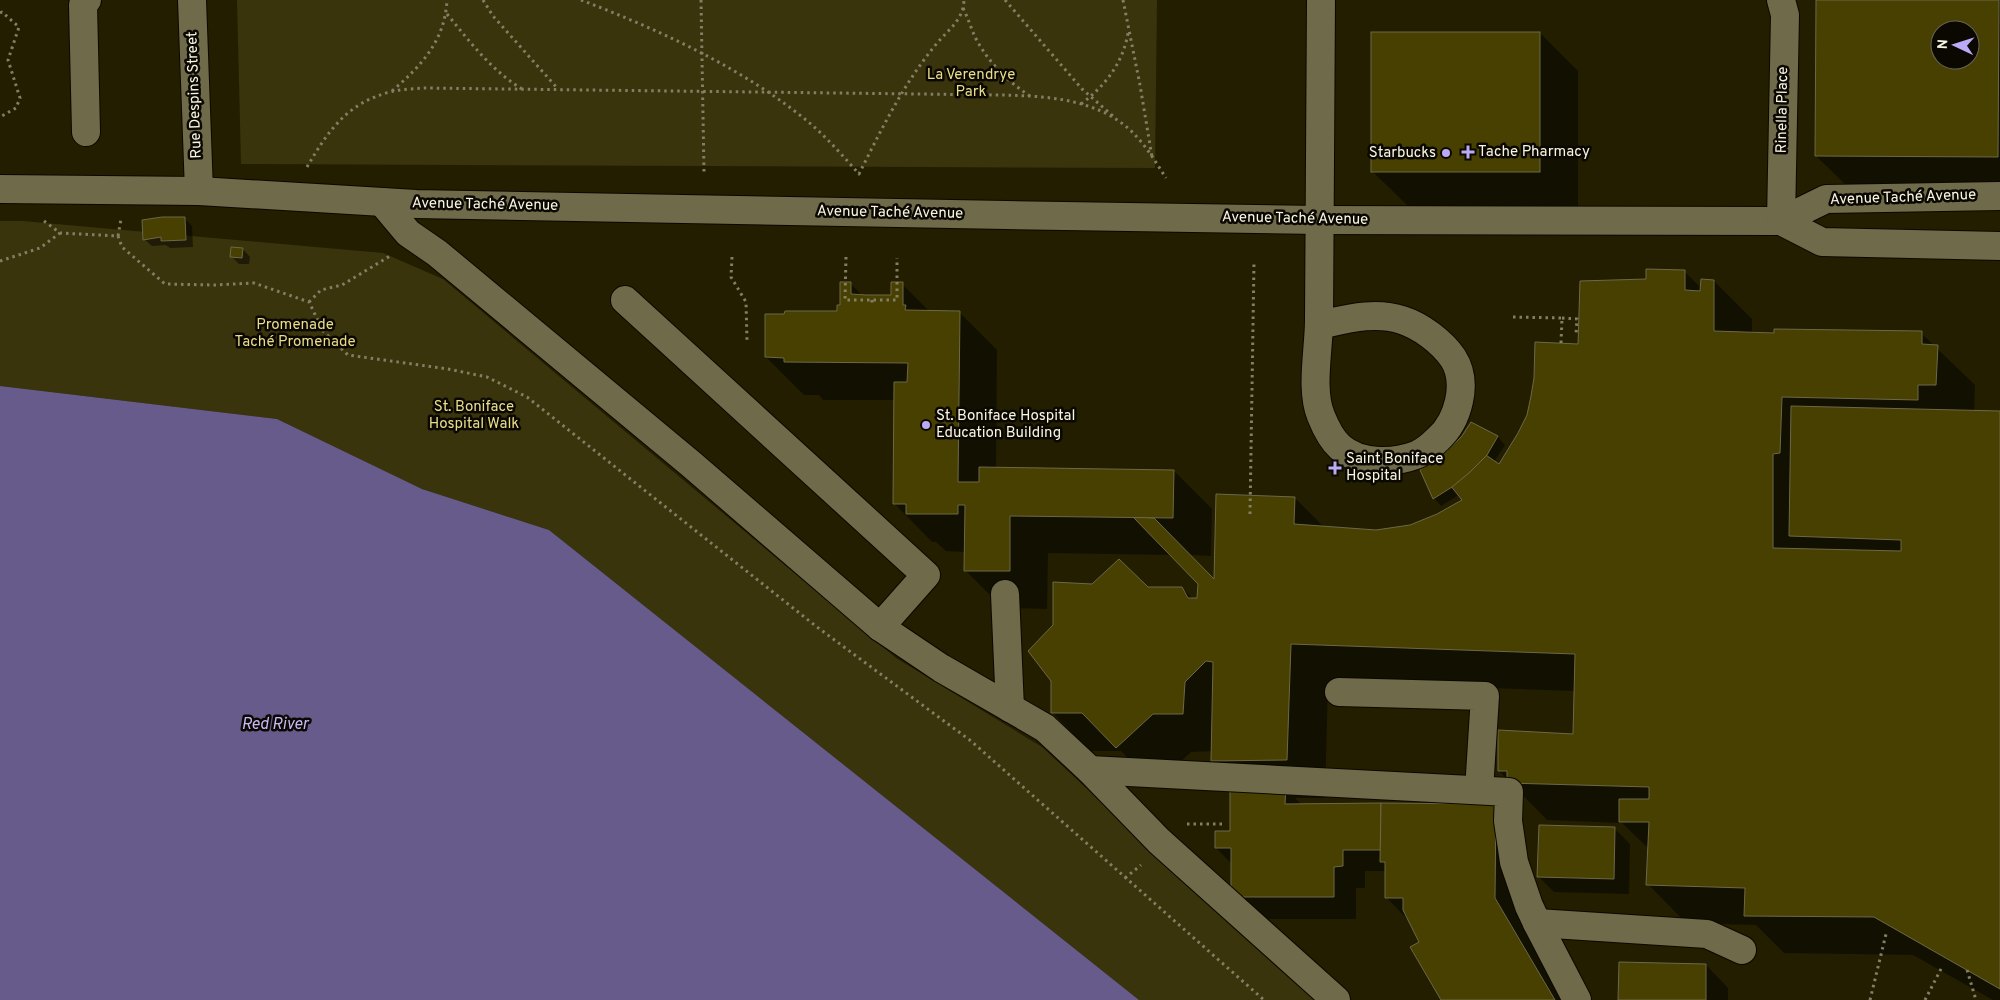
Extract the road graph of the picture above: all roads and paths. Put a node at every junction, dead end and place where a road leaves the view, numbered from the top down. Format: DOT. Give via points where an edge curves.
graph roads {
  1 [pos="87,0"];
  2 [pos="192,0"];
  3 [pos="447,0"];
  4 [pos="484,0"];
  5 [pos="582,0"];
  6 [pos="701,0"];
  7 [pos="964,0"];
  8 [pos="1005,0"];
  9 [pos="1123,0"];
  10 [pos="1321,0"];
  11 [pos="1781,0"];
  12 [pos="963,8"];
  13 [pos="0,13"];
  14 [pos="447,14"];
  15 [pos="1128,30"];
  16 [pos="702,54"];
  17 [pos="523,89"];
  18 [pos="559,90"];
  19 [pos="391,92"];
  20 [pos="702,92"];
  21 [pos="766,93"];
  22 [pos="901,94"];
  23 [pos="1030,96"];
  24 [pos="1091,96"];
  25 [pos="1081,104"];
  26 [pos="0,116"];
  27 [pos="1115,118"];
  28 [pos="86,132"];
  29 [pos="1152,158"];
  30 [pos="305,170"];
  31 [pos="704,173"];
  32 [pos="1166,178"];
  33 [pos="0,189"];
  34 [pos="36,189"];
  35 [pos="198,190"];
  36 [pos="2000,196"];
  37 [pos="382,202"];
  38 [pos="1319,220"];
  39 [pos="1781,221"];
  40 [pos="60,233"];
  41 [pos="408,233"];
  42 [pos="2000,246"];
  43 [pos="732,257"];
  44 [pos="846,257"];
  45 [pos="897,258"];
  46 [pos="0,262"];
  47 [pos="1254,262"];
  48 [pos="625,300"];
  49 [pos="872,300"];
  50 [pos="309,302"];
  51 [pos="872,305"];
  52 [pos="1513,317"];
  53 [pos="1562,318"];
  54 [pos="1320,325"];
  55 [pos="1576,335"];
  56 [pos="747,341"];
  57 [pos="1561,343"];
  58 [pos="1250,514"];
  59 [pos="1005,594"];
  60 [pos="880,627"];
  61 [pos="1338,692"];
  62 [pos="1010,708"];
  63 [pos="1090,770"];
  64 [pos="1479,790"];
  65 [pos="1186,824"];
  66 [pos="1224,824"];
  67 [pos="1144,862"];
  68 [pos="1125,878"];
  69 [pos="1537,923"];
  70 [pos="1886,934"];
  71 [pos="1742,950"];
  72 [pos="1942,967"];
  73 [pos="1967,970"];
  74 [pos="1264,1000"];
  75 [pos="1336,1000"];
  76 [pos="1577,1000"];
  77 [pos="1870,1000"];
  78 [pos="1925,1000"];
  79 [pos="1976,1000"];
  1 -- 28 [label="street" via="83,5"];
  2 -- 35 [label="street, Rue Despins Street"];
  3 -- 14 [label="path"];
  4 -- 18 [label="path" via="493,16"];
  5 -- 16 [label="path"];
  6 -- 16 [label="path"];
  7 -- 12 [label="path"];
  8 -- 24 [label="path"];
  9 -- 15 [label="path"];
  10 -- 38 [label="street"];
  11 -- 39 [label="street, Rinella Place" via="1786,15"];
  12 -- 22 [label="path" via="959,20 914,71"];
  12 -- 23 [label="path" via="992,64"];
  13 -- 26 [label="path" via="19,27 8,60 20,98 16,108"];
  14 -- 17 [label="path" via="485,60 504,78"];
  14 -- 19 [label="path" via="443,28 416,71"];
  15 -- 24 [label="path" via="1126,46 1118,63 1107,81"];
  15 -- 29 [label="path"];
  16 -- 20 [label="path"];
  16 -- 21 [label="path"];
  17 -- 18 [label="path"];
  17 -- 19 [label="path" via="424,88"];
  18 -- 20 [label="path"];
  19 -- 30 [label="path" via="368,99 346,113 329,130"];
  20 -- 21 [label="path"];
  20 -- 31 [label="path"];
  21 -- 22 [label="path"];
  21 -- 22 [label="path" via="811,125 859,174"];
  22 -- 23 [label="path"];
  23 -- 25 [label="path"];
  24 -- 25 [label="path"];
  24 -- 27 [label="path"];
  25 -- 27 [label="path"];
  27 -- 29 [label="path" via="1137,136"];
  29 -- 32 [label="path"];
  33 -- 34 [label="street, Avenue Taché Avenue"];
  34 -- 35 [label="street, Avenue Taché Avenue"];
  34 -- 40 [label="path" via="36,215"];
  35 -- 37 [label="street, Avenue Taché Avenue"];
  36 -- 39 [label="street, Avenue Taché Avenue" via="1826,199"];
  37 -- 38 [label="street, Avenue Taché Avenue"];
  37 -- 41 [label="street"];
  38 -- 39 [label="street, Avenue Taché Avenue"];
  38 -- 54 [label="street"];
  39 -- 42 [label="street, Avenue Taché Avenue" via="1822,242"];
  40 -- 46 [label="path" via="40,248"];
  40 -- 50 [label="path" via="118,236 122,247 165,284 254,284"];
  41 -- 50 [label="path" via="398,251 342,285 321,290"];
  41 -- 60 [label="street" via="437,253 691,464"];
  43 -- 56 [label="path" via="731,277 746,302"];
  44 -- 49 [label="path" via="845,300"];
  45 -- 49 [label="path" via="897,300"];
  47 -- 58 [label="path"];
  48 -- 60 [label="street" via="926,575"];
  49 -- 51 [label="path"];
  50 -- 68 [label="path" via="323,331 348,355 487,377 527,397 817,627 970,741"];
  52 -- 53 [label="path"];
  53 -- 55 [label="path" via="1577,319"];
  53 -- 57 [label="path"];
  54 -- 54 [label="street" via="1317,394 1320,414 1338,446 1364,459 1400,460 1418,455 1446,432 1456,415 1460,399 1458,372 1453,359 1433,338 1417,326 1389,317 1354,317"];
  59 -- 62 [label="street"];
  60 -- 62 [label="street" via="941,668"];
  61 -- 64 [label="street" via="1485,696"];
  62 -- 63 [label="street" via="1045,728"];
  63 -- 64 [label="street"];
  63 -- 75 [label="street" via="1159,841"];
  64 -- 69 [label="street" via="1509,792 1508,821 1514,862"];
  65 -- 66 [label="path"];
  67 -- 68 [label="path"];
  68 -- 74 [label="path"];
  69 -- 71 [label="street" via="1707,934"];
  69 -- 76 [label="street"];
  70 -- 77 [label="path"];
  72 -- 78 [label="path"];
  73 -- 79 [label="path"];
}
